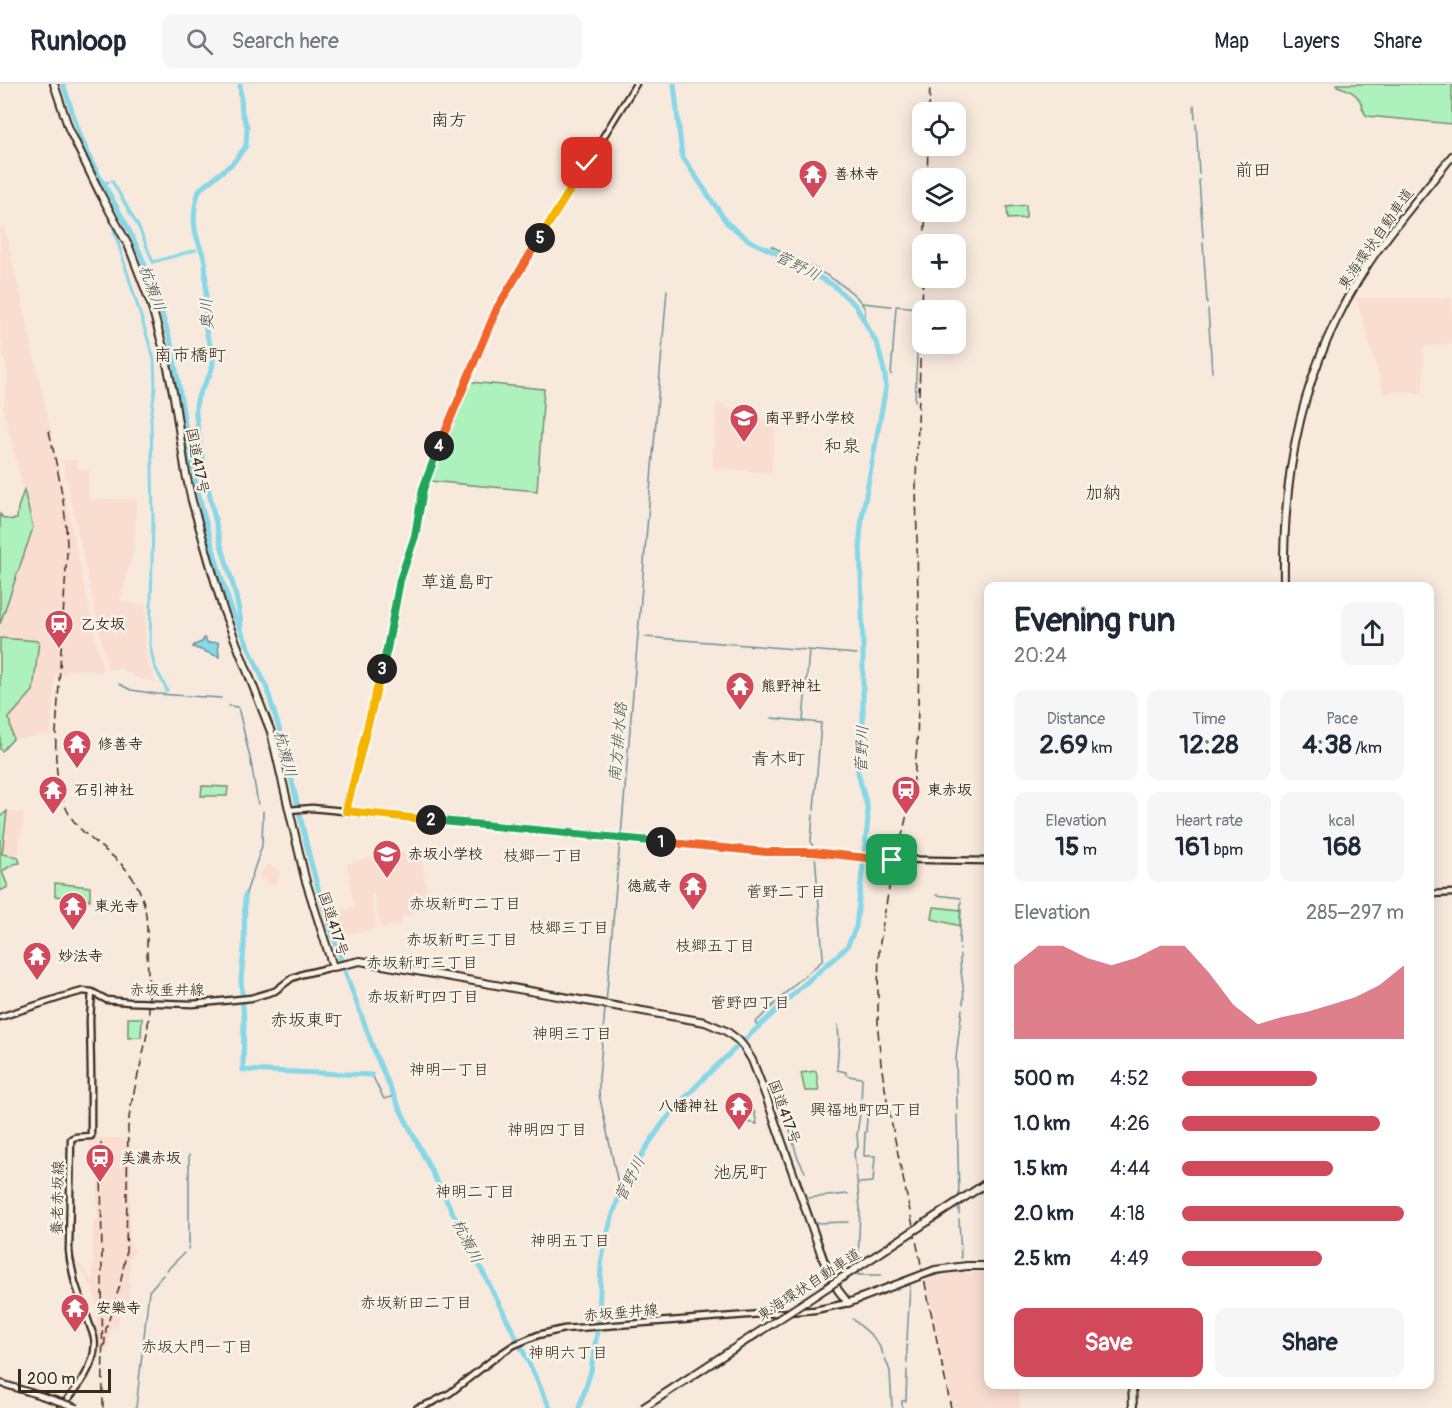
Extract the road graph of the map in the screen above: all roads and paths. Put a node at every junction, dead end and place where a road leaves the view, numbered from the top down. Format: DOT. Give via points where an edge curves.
graph roads {
  1 [pos="54,84"];
  2 [pos="636,84"];
  3 [pos="1452,156"];
  4 [pos="1284,582"];
  5 [pos="291,810"];
  6 [pos="346,811"];
  7 [pos="984,861"];
  8 [pos="1452,893"];
  9 [pos="1434,894"];
  10 [pos="333,967"];
  11 [pos="92,992"];
  12 [pos="0,1017"];
  13 [pos="984,1185"];
  14 [pos="984,1266"];
  15 [pos="848,1303"];
  16 [pos="0,1383"];
  17 [pos="1132,1389"];
  18 [pos="60,1408"];
  19 [pos="78,1408"];
  20 [pos="417,1408"];
  21 [pos="643,1408"];
  22 [pos="1133,1408"];
  1 -- 5 [label="highway, 国道417号" via="69,129 129,247 151,304 165,354 198,522 223,609 271,732"];
  2 -- 6 [label="main road" via="497,308 439,447 423,489 415,536 400,580 387,649"];
  3 -- 4 [label="highway, 東海環状自動車道" via="1369,264 1338,317 1316,368 1288,477"];
  5 -- 6 [label="main road"];
  5 -- 10 [label="highway, 国道417号" via="306,878"];
  6 -- 7 [label="main road" via="766,852"];
  8 -- 9 [label="main road"];
  10 -- 11 [label="main road, 赤坂垂井線" via="292,978 275,991 242,999 193,1004 129,1002 107,1000"];
  10 -- 15 [label="highway, 国道417号" via="360,961 705,1022 726,1031 742,1044 752,1060 823,1259"];
  11 -- 12 [label="main road, 赤坂垂井線" via="78,992"];
  11 -- 18 [label="main road, 養老赤坂線" via="91,1136 71,1139 69,1252 94,1347 90,1366"];
  13 -- 21 [label="highway, 東海環状自動車道, bridge"];
  14 -- 15 [label="highway, bridge" via="935,1270"];
  15 -- 20 [label="main road, 赤坂垂井線" via="815,1310 564,1329 538,1335 501,1353 450,1393"];
  16 -- 19 [label="main road, bridge"];
  17 -- 22 [label="highway"];
}
